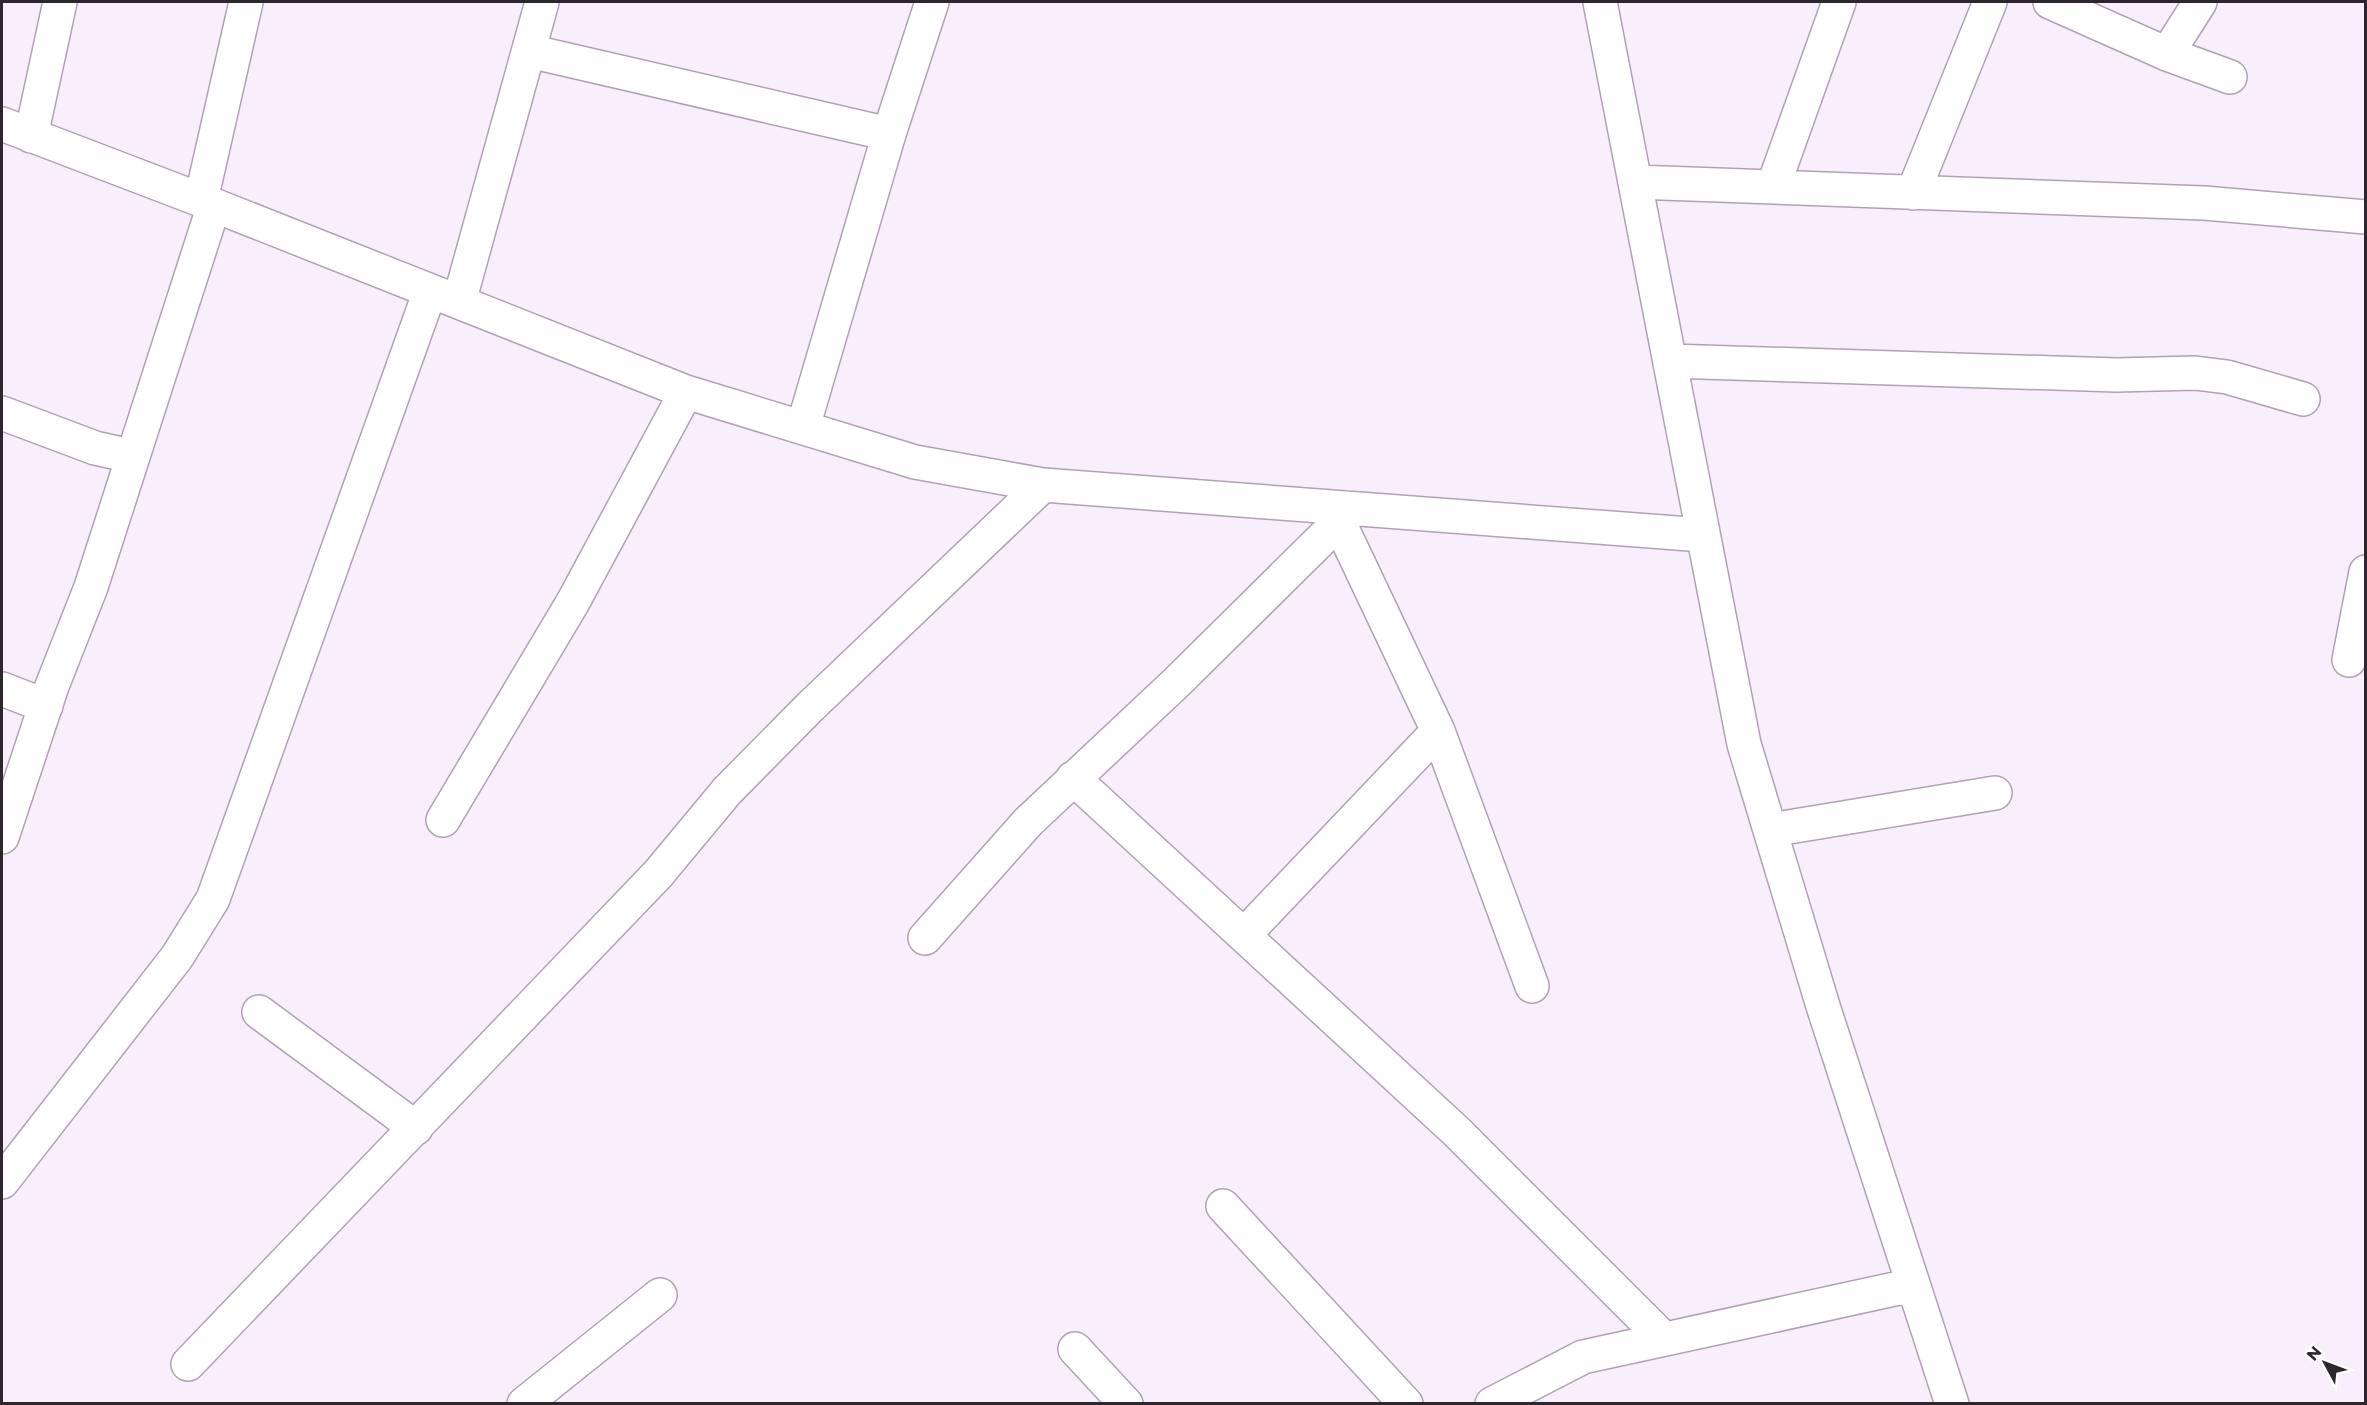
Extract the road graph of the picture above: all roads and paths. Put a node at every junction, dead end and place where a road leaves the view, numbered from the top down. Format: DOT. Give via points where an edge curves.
graph roads {
  1 [pos="60,2"];
  2 [pos="246,2"];
  3 [pos="542,2"];
  4 [pos="932,2"];
  5 [pos="1600,2"];
  6 [pos="1839,2"];
  7 [pos="1990,2"];
  8 [pos="2050,2"];
  9 [pos="2200,2"];
  10 [pos="529,51"];
  11 [pos="2166,54"];
  12 [pos="2230,77"];
  13 [pos="16,130"];
  14 [pos="889,134"];
  15 [pos="1635,182"];
  16 [pos="1773,187"];
  17 [pos="1913,193"];
  18 [pos="207,203"];
  19 [pos="2366,217"];
  20 [pos="444,296"];
  21 [pos="1670,361"];
  22 [pos="686,392"];
  23 [pos="2304,399"];
  24 [pos="2,413"];
  25 [pos="803,427"];
  26 [pos="131,456"];
  27 [pos="1043,485"];
  28 [pos="1345,516"];
  29 [pos="1703,535"];
  30 [pos="2366,572"];
  31 [pos="2349,660"];
  32 [pos="2,689"];
  33 [pos="46,706"];
  34 [pos="1438,731"];
  35 [pos="1073,778"];
  36 [pos="1995,794"];
  37 [pos="443,820"];
  38 [pos="1770,830"];
  39 [pos="2,837"];
  40 [pos="1244,935"];
  41 [pos="925,938"];
  42 [pos="1532,986"];
  43 [pos="259,1012"];
  44 [pos="416,1128"];
  45 [pos="2,1182"];
  46 [pos="1223,1206"];
  47 [pos="1913,1285"];
  48 [pos="660,1295"];
  49 [pos="1664,1339"];
  50 [pos="1075,1349"];
  51 [pos="188,1364"];
  52 [pos="524,1404"];
  53 [pos="1126,1404"];
  54 [pos="1406,1404"];
  55 [pos="1492,1404"];
  56 [pos="1952,1404"];
  1 -- 13 [label="street"];
  2 -- 18 [label="street"];
  3 -- 10 [label="street"];
  4 -- 14 [label="street"];
  5 -- 15 [label="street"];
  6 -- 16 [label="street"];
  7 -- 17 [label="street"];
  8 -- 11 [label="street"];
  9 -- 11 [label="street"];
  10 -- 14 [label="street"];
  10 -- 20 [label="street"];
  11 -- 12 [label="street"];
  13 -- 18 [label="street"];
  14 -- 25 [label="street"];
  15 -- 16 [label="street"];
  15 -- 21 [label="street"];
  16 -- 17 [label="street"];
  17 -- 19 [label="street" via="2204,203"];
  18 -- 20 [label="street"];
  18 -- 26 [label="street"];
  20 -- 22 [label="street"];
  20 -- 45 [label="street" via="213,899 177,957"];
  21 -- 23 [label="street" via="2116,375 2195,373 2227,377"];
  21 -- 29 [label="street"];
  22 -- 25 [label="street"];
  22 -- 37 [label="street" via="573,602"];
  24 -- 26 [label="street" via="95,448"];
  25 -- 27 [label="street" via="915,462"];
  26 -- 33 [label="street" via="91,587"];
  27 -- 28 [label="street"];
  27 -- 44 [label="street" via="727,791 658,874"];
  28 -- 29 [label="street"];
  28 -- 34 [label="street"];
  28 -- 35 [label="street" via="1177,682"];
  29 -- 38 [label="street" via="1744,744"];
  30 -- 31 [label="street"];
  32 -- 33 [label="street"];
  33 -- 39 [label="street"];
  34 -- 40 [label="street"];
  34 -- 42 [label="street"];
  35 -- 40 [label="street"];
  35 -- 41 [label="street" via="1028,822"];
  36 -- 38 [label="street"];
  38 -- 47 [label="street"];
  40 -- 49 [label="street" via="1457,1132"];
  43 -- 44 [label="street"];
  44 -- 51 [label="street"];
  46 -- 54 [label="street"];
  47 -- 49 [label="street"];
  47 -- 56 [label="street"];
  48 -- 52 [label="street"];
  49 -- 55 [label="street" via="1582,1357"];
  50 -- 53 [label="street"];
}
